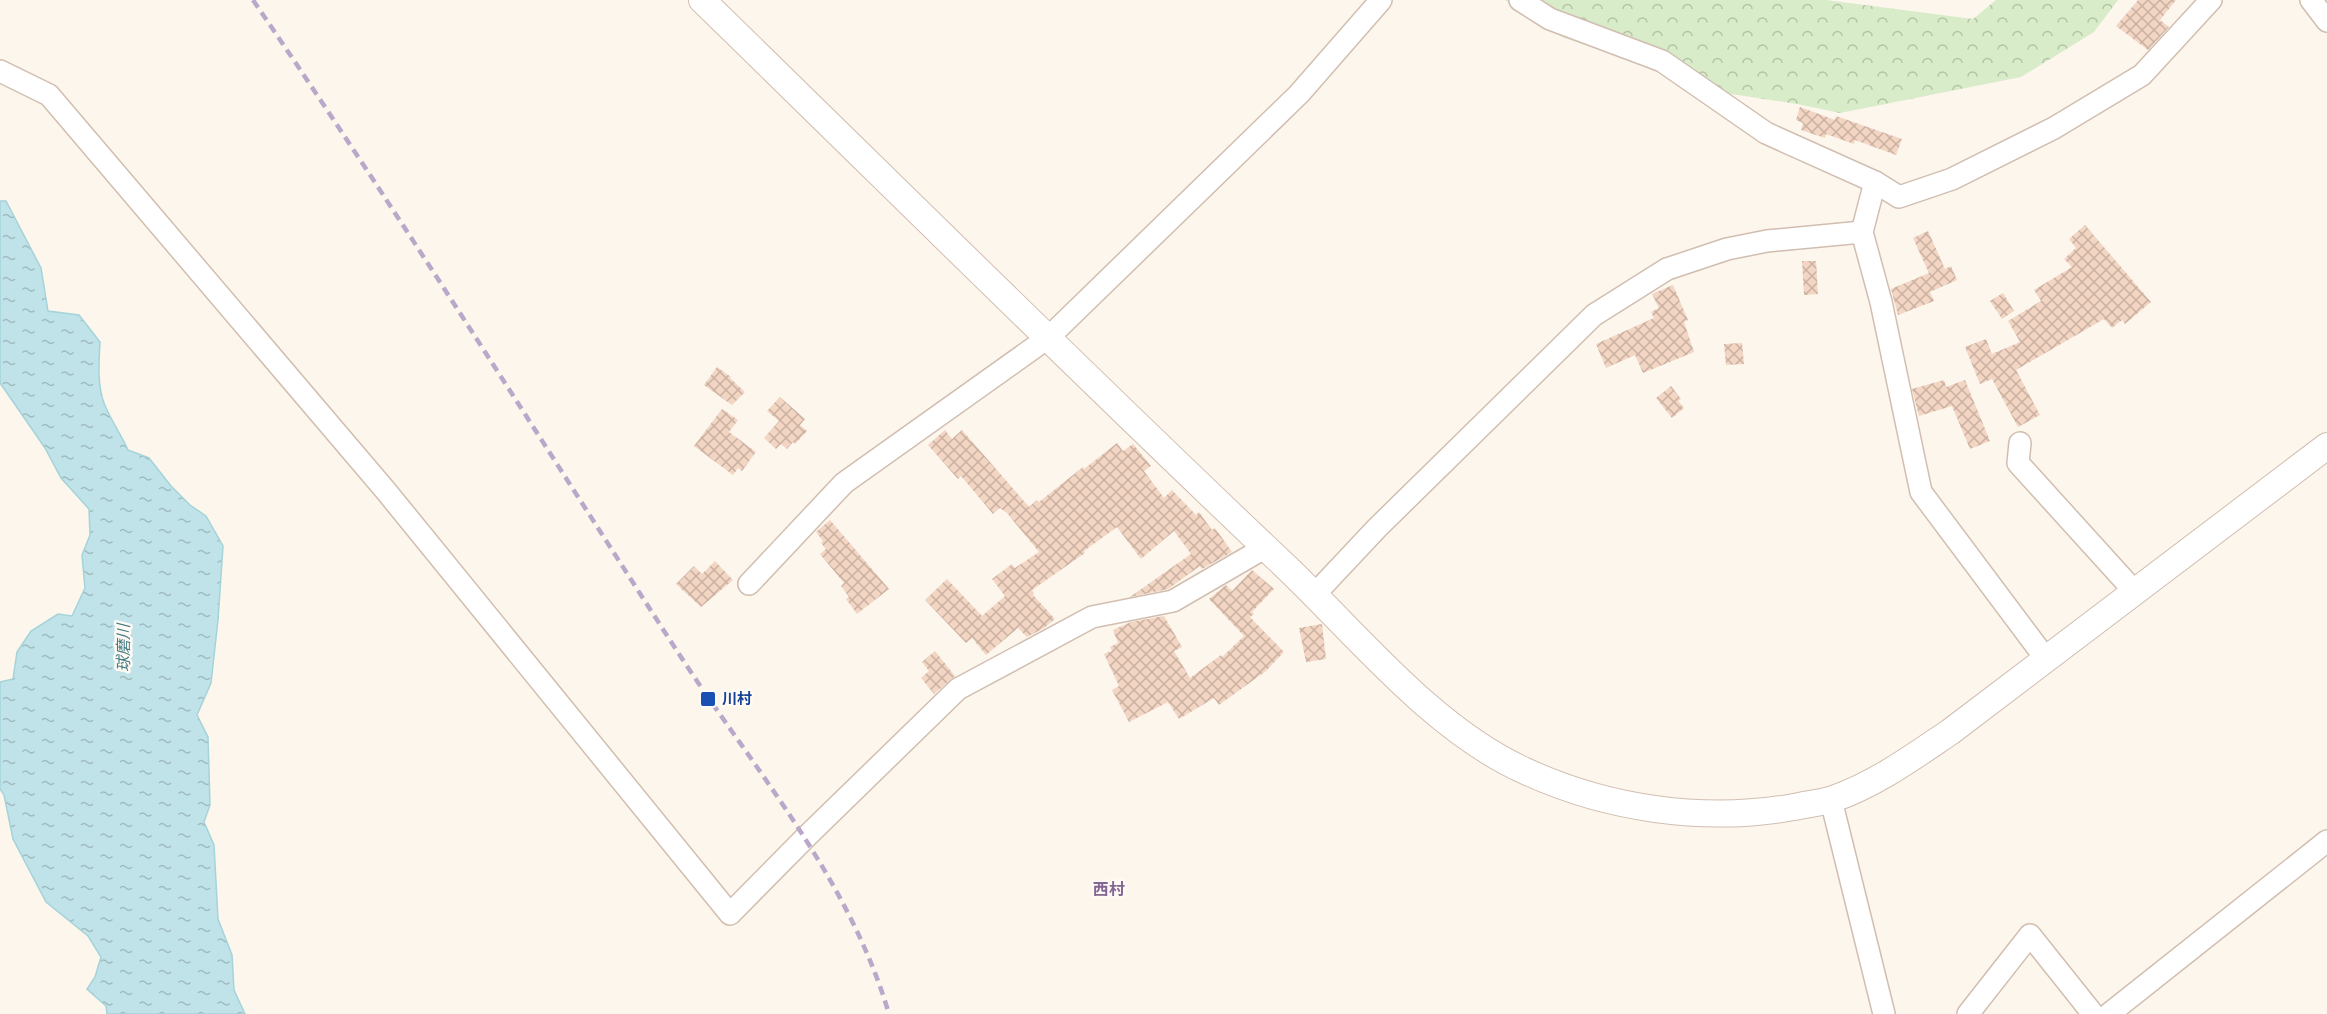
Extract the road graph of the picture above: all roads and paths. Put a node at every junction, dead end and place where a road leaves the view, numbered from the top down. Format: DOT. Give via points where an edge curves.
graph roads {
  1 [pos="702,0"];
  2 [pos="1381,0"];
  3 [pos="1520,0"];
  4 [pos="2211,0"];
  5 [pos="2311,0"];
  6 [pos="2327,21"];
  7 [pos="0,71"];
  8 [pos="1875,182"];
  9 [pos="1862,232"];
  10 [pos="1049,338"];
  11 [pos="2020,443"];
  12 [pos="2327,446"];
  13 [pos="1266,547"];
  14 [pos="749,584"];
  15 [pos="2135,592"];
  16 [pos="1315,594"];
  17 [pos="2046,659"];
  18 [pos="1831,800"];
  19 [pos="2327,841"];
  20 [pos="1884,1014"];
  21 [pos="1968,1014"];
  22 [pos="2093,1014"];
  23 [pos="2109,1014"];
  1 -- 10 [label="street"];
  2 -- 10 [label="street" via="1299,94"];
  3 -- 8 [label="street" via="1550,19 1662,61 1767,133"];
  4 -- 8 [label="street" via="2142,75 2054,129 1952,179 1899,197"];
  5 -- 6 [label="street"];
  7 -- 13 [label="street" via="50,95 386,491 730,914 958,689 1092,617 1173,601"];
  8 -- 9 [label="street"];
  9 -- 16 [label="street" via="1727,249 1667,269 1594,315"];
  9 -- 17 [label="street" via="1881,302 1921,492"];
  10 -- 13 [label="street"];
  10 -- 14 [label="street" via="844,483"];
  11 -- 15 [label="street" via="2018,463"];
  12 -- 15 [label="street"];
  13 -- 16 [label="street"];
  15 -- 17 [label="street"];
  16 -- 18 [label="street" via="1423,702 1471,741 1522,770 1584,794 1640,807 1707,814 1766,812"];
  17 -- 18 [label="street" via="1890,773"];
  18 -- 20 [label="street"];
  19 -- 23 [label="street"];
  21 -- 22 [label="street" via="2030,935"];
}
